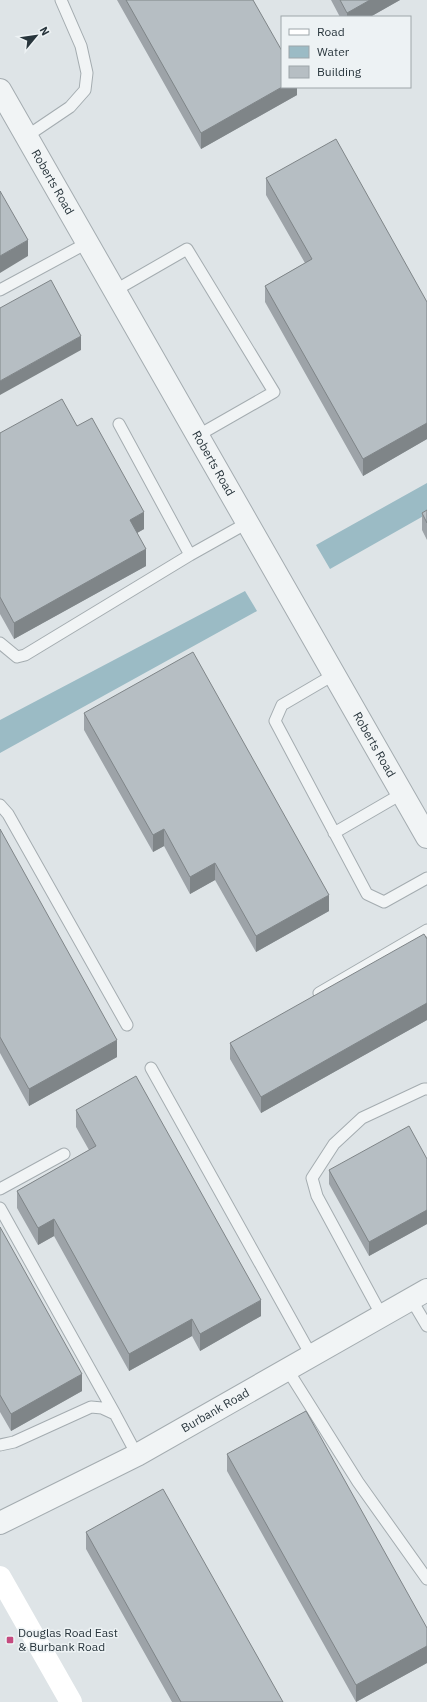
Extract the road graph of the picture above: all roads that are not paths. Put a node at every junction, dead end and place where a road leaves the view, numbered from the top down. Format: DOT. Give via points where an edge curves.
graph roads {
  1 [pos="61,0"];
  2 [pos="0,90"];
  3 [pos="27,136"];
  4 [pos="87,243"];
  5 [pos="0,290"];
  6 [pos="114,291"];
  7 [pos="120,424"];
  8 [pos="197,436"];
  9 [pos="248,523"];
  10 [pos="190,554"];
  11 [pos="0,643"];
  12 [pos="335,674"];
  13 [pos="403,793"];
  14 [pos="0,805"];
  15 [pos="334,833"];
  16 [pos="427,836"];
  17 [pos="427,878"];
  18 [pos="427,930"];
  19 [pos="310,998"];
  20 [pos="127,1025"];
  21 [pos="151,1068"];
  22 [pos="427,1089"];
  23 [pos="64,1154"];
  24 [pos="0,1188"];
  25 [pos="0,1208"];
  26 [pos="419,1294"];
  27 [pos="382,1316"];
  28 [pos="427,1326"];
  29 [pos="311,1355"];
  30 [pos="287,1369"];
  31 [pos="115,1414"];
  32 [pos="0,1445"];
  33 [pos="137,1455"];
  34 [pos="0,1523"];
  35 [pos="0,1577"];
  36 [pos="427,1579"];
  37 [pos="71,1702"];
  1 -- 3 [label="lane" via="81,46 87,73 84,90 70,107"];
  2 -- 3 [label="street, Roberts Road"];
  3 -- 4 [label="street, Roberts Road"];
  4 -- 5 [label="lane"];
  4 -- 6 [label="street, Roberts Road"];
  6 -- 8 [label="street, Roberts Road"];
  6 -- 8 [label="lane" via="187,249 274,392"];
  7 -- 10 [label="lane"];
  8 -- 9 [label="street, Roberts Road"];
  9 -- 10 [label="lane"];
  9 -- 12 [label="street, Roberts Road"];
  10 -- 11 [label="lane" via="25,655 17,657"];
  12 -- 13 [label="street, Roberts Road"];
  12 -- 15 [label="lane" via="282,705 275,721"];
  13 -- 15 [label="lane"];
  13 -- 16 [label="street, Roberts Road" via="417,812"];
  14 -- 20 [label="lane" via="8,814"];
  15 -- 17 [label="lane" via="366,894 384,902"];
  18 -- 19 [label="lane"];
  21 -- 29 [label="lane"];
  22 -- 27 [label="lane" via="362,1118 334,1144 312,1178 317,1196"];
  23 -- 24 [label="lane"];
  25 -- 31 [label="lane"];
  26 -- 27 [label="street, Burbank Road"];
  26 -- 28 [label="lane"];
  27 -- 29 [label="street, Burbank Road"];
  29 -- 30 [label="street, Burbank Road"];
  30 -- 33 [label="street, Burbank Road"];
  30 -- 36 [label="lane" via="358,1482"];
  31 -- 32 [label="lane" via="102,1408 91,1407 14,1442"];
  31 -- 33 [label="lane"];
  33 -- 34 [label="street, Burbank Road"];
  35 -- 37 [label="street"];
}
